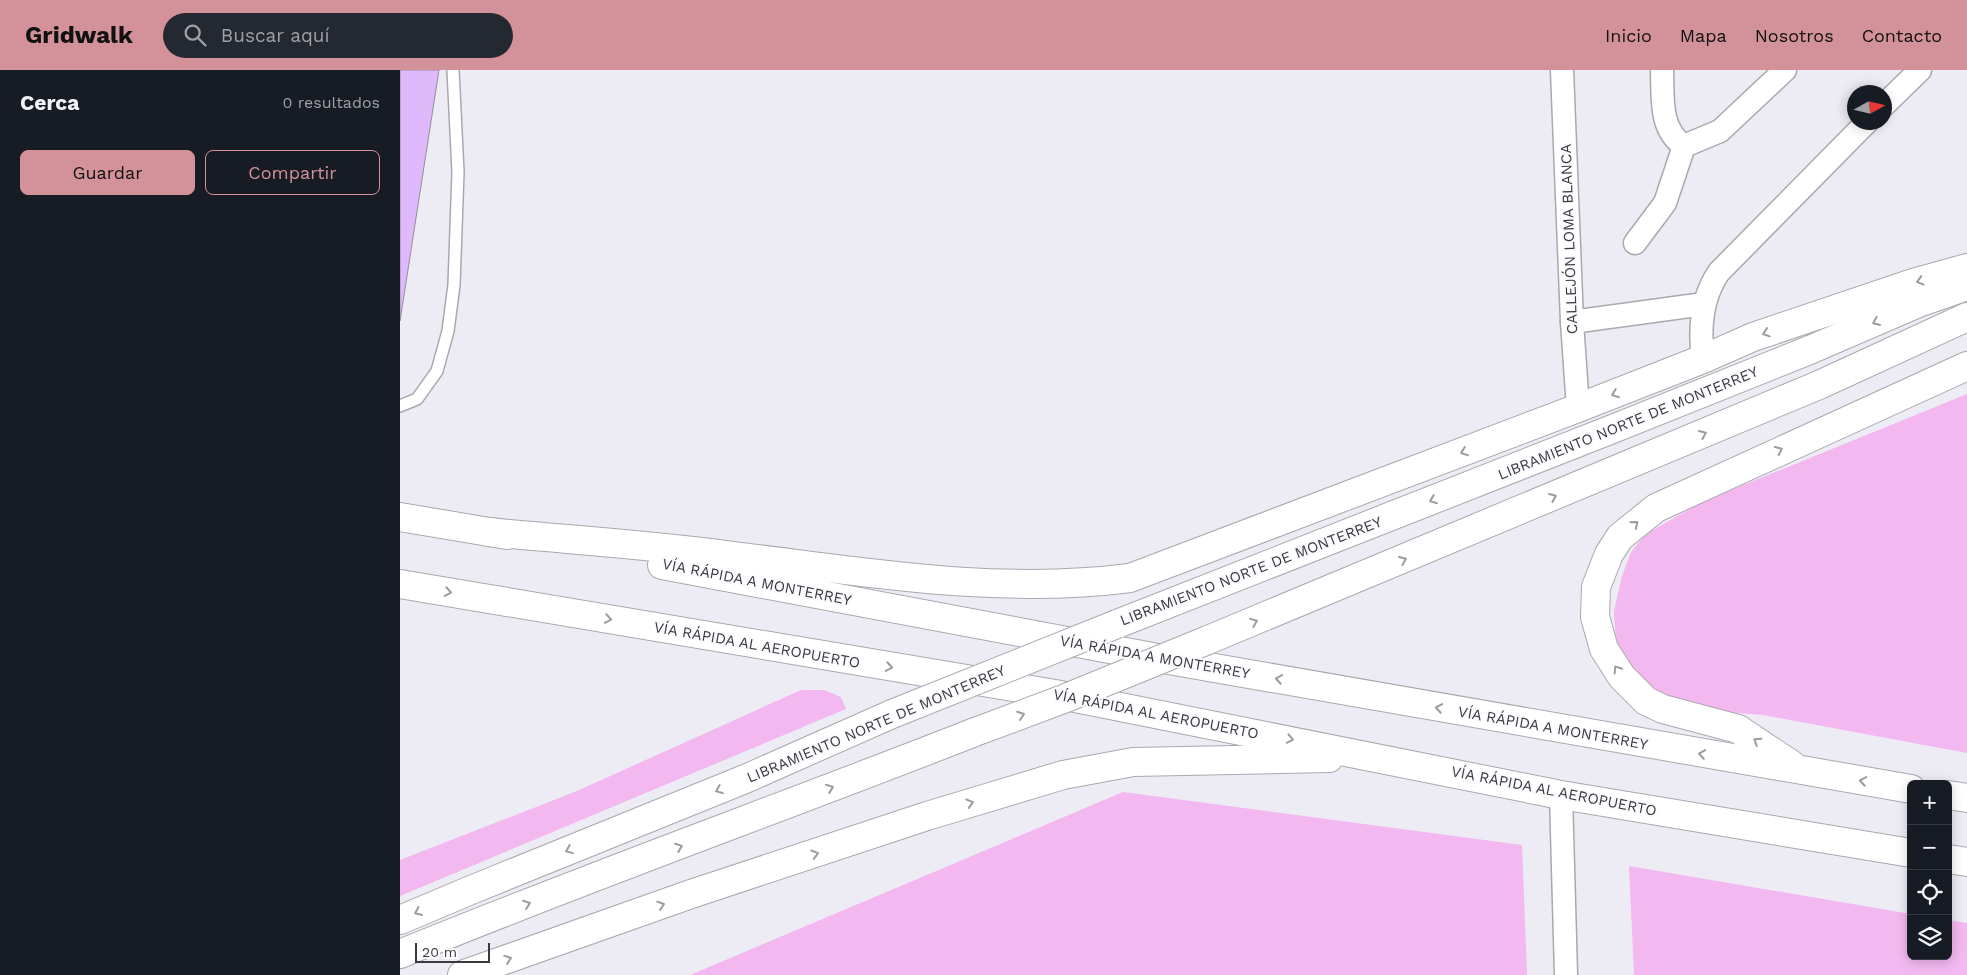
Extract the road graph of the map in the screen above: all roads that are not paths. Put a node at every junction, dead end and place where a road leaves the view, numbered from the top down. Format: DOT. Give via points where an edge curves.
graph roads {
  1 [pos="453,70"];
  2 [pos="1562,70"];
  3 [pos="1662,70"];
  4 [pos="1785,70"];
  5 [pos="1920,70"];
  6 [pos="1892,97"];
  7 [pos="1859,130"];
  8 [pos="1684,146"];
  9 [pos="1635,243"];
  10 [pos="1967,268"];
  11 [pos="1967,286"];
  12 [pos="1704,304"];
  13 [pos="1967,317"];
  14 [pos="1572,322"];
  15 [pos="1703,359"];
  16 [pos="1967,366"];
  17 [pos="400,406"];
  18 [pos="1578,408"];
  19 [pos="400,517"];
  20 [pos="489,532"];
  21 [pos="400,584"];
  22 [pos="1163,659"];
  23 [pos="1367,754"];
  24 [pos="1797,769"];
  25 [pos="1907,788"];
  26 [pos="1561,795"];
  27 [pos="1952,796"];
  28 [pos="1967,798"];
  29 [pos="1907,852"];
  30 [pos="1952,860"];
  31 [pos="1967,862"];
  32 [pos="400,920"];
  33 [pos="400,954"];
  34 [pos="462,975"];
  35 [pos="1566,975"];
  1 -- 17 [label="lane" via="458,172 454,285 448,331 437,372 417,399"];
  2 -- 14 [label="street, CALLEJÓN LOMA BLANCA"];
  3 -- 8 [label="street" via="1667,125 1674,139"];
  4 -- 8 [label="street" via="1720,131"];
  5 -- 6 [label="street"];
  7 -- 12 [label="street" via="1719,272"];
  8 -- 9 [label="street" via="1665,203"];
  10 -- 15 [label="main road, one-way" via="1753,337"];
  11 -- 32 [label="main road, LIBRAMIENTO NORTE DE MONTERREY, one-way, bridge" via="892,714 745,780"];
  12 -- 14 [label="street"];
  12 -- 15 [label="street" via="1701,328"];
  22 -- 13 [label="main road, one-way, bridge" via="1820,385"];
  14 -- 18 [label="street, CALLEJÓN LOMA BLANCA"];
  15 -- 18 [label="main road, one-way"];
  24 -- 16 [label="main road, one-way" via="1738,729 1663,709 1646,701 1622,678 1604,648 1595,617 1596,588 1610,554 1620,537 1656,508"];
  18 -- 20 [label="main road, one-way" via="1130,578 1097,582 1030,586 958,582 733,555"];
  19 -- 20 [label="main road, VÍA RÁPIDA A MONTERREY"];
  20 -- 22 [label="main road, VÍA RÁPIDA A MONTERREY"];
  21 -- 23 [label="main road, VÍA RÁPIDA AL AEROPUERTO, one-way" via="1055,694"];
  24 -- 22 [label="main road, VÍA RÁPIDA A MONTERREY, one-way"];
  33 -- 22 [label="main road, one-way, bridge"];
  23 -- 26 [label="main road, VÍA RÁPIDA AL AEROPUERTO"];
  34 -- 23 [label="main road, one-way" via="727,882 927,816 1072,773 1142,761 1275,760"];
  25 -- 24 [label="main road, VÍA RÁPIDA A MONTERREY, one-way"];
  26 -- 29 [label="main road, VÍA RÁPIDA AL AEROPUERTO"];
  26 -- 35 [label="street"];
  27 -- 28 [label="main road"];
  30 -- 31 [label="main road"];
}
